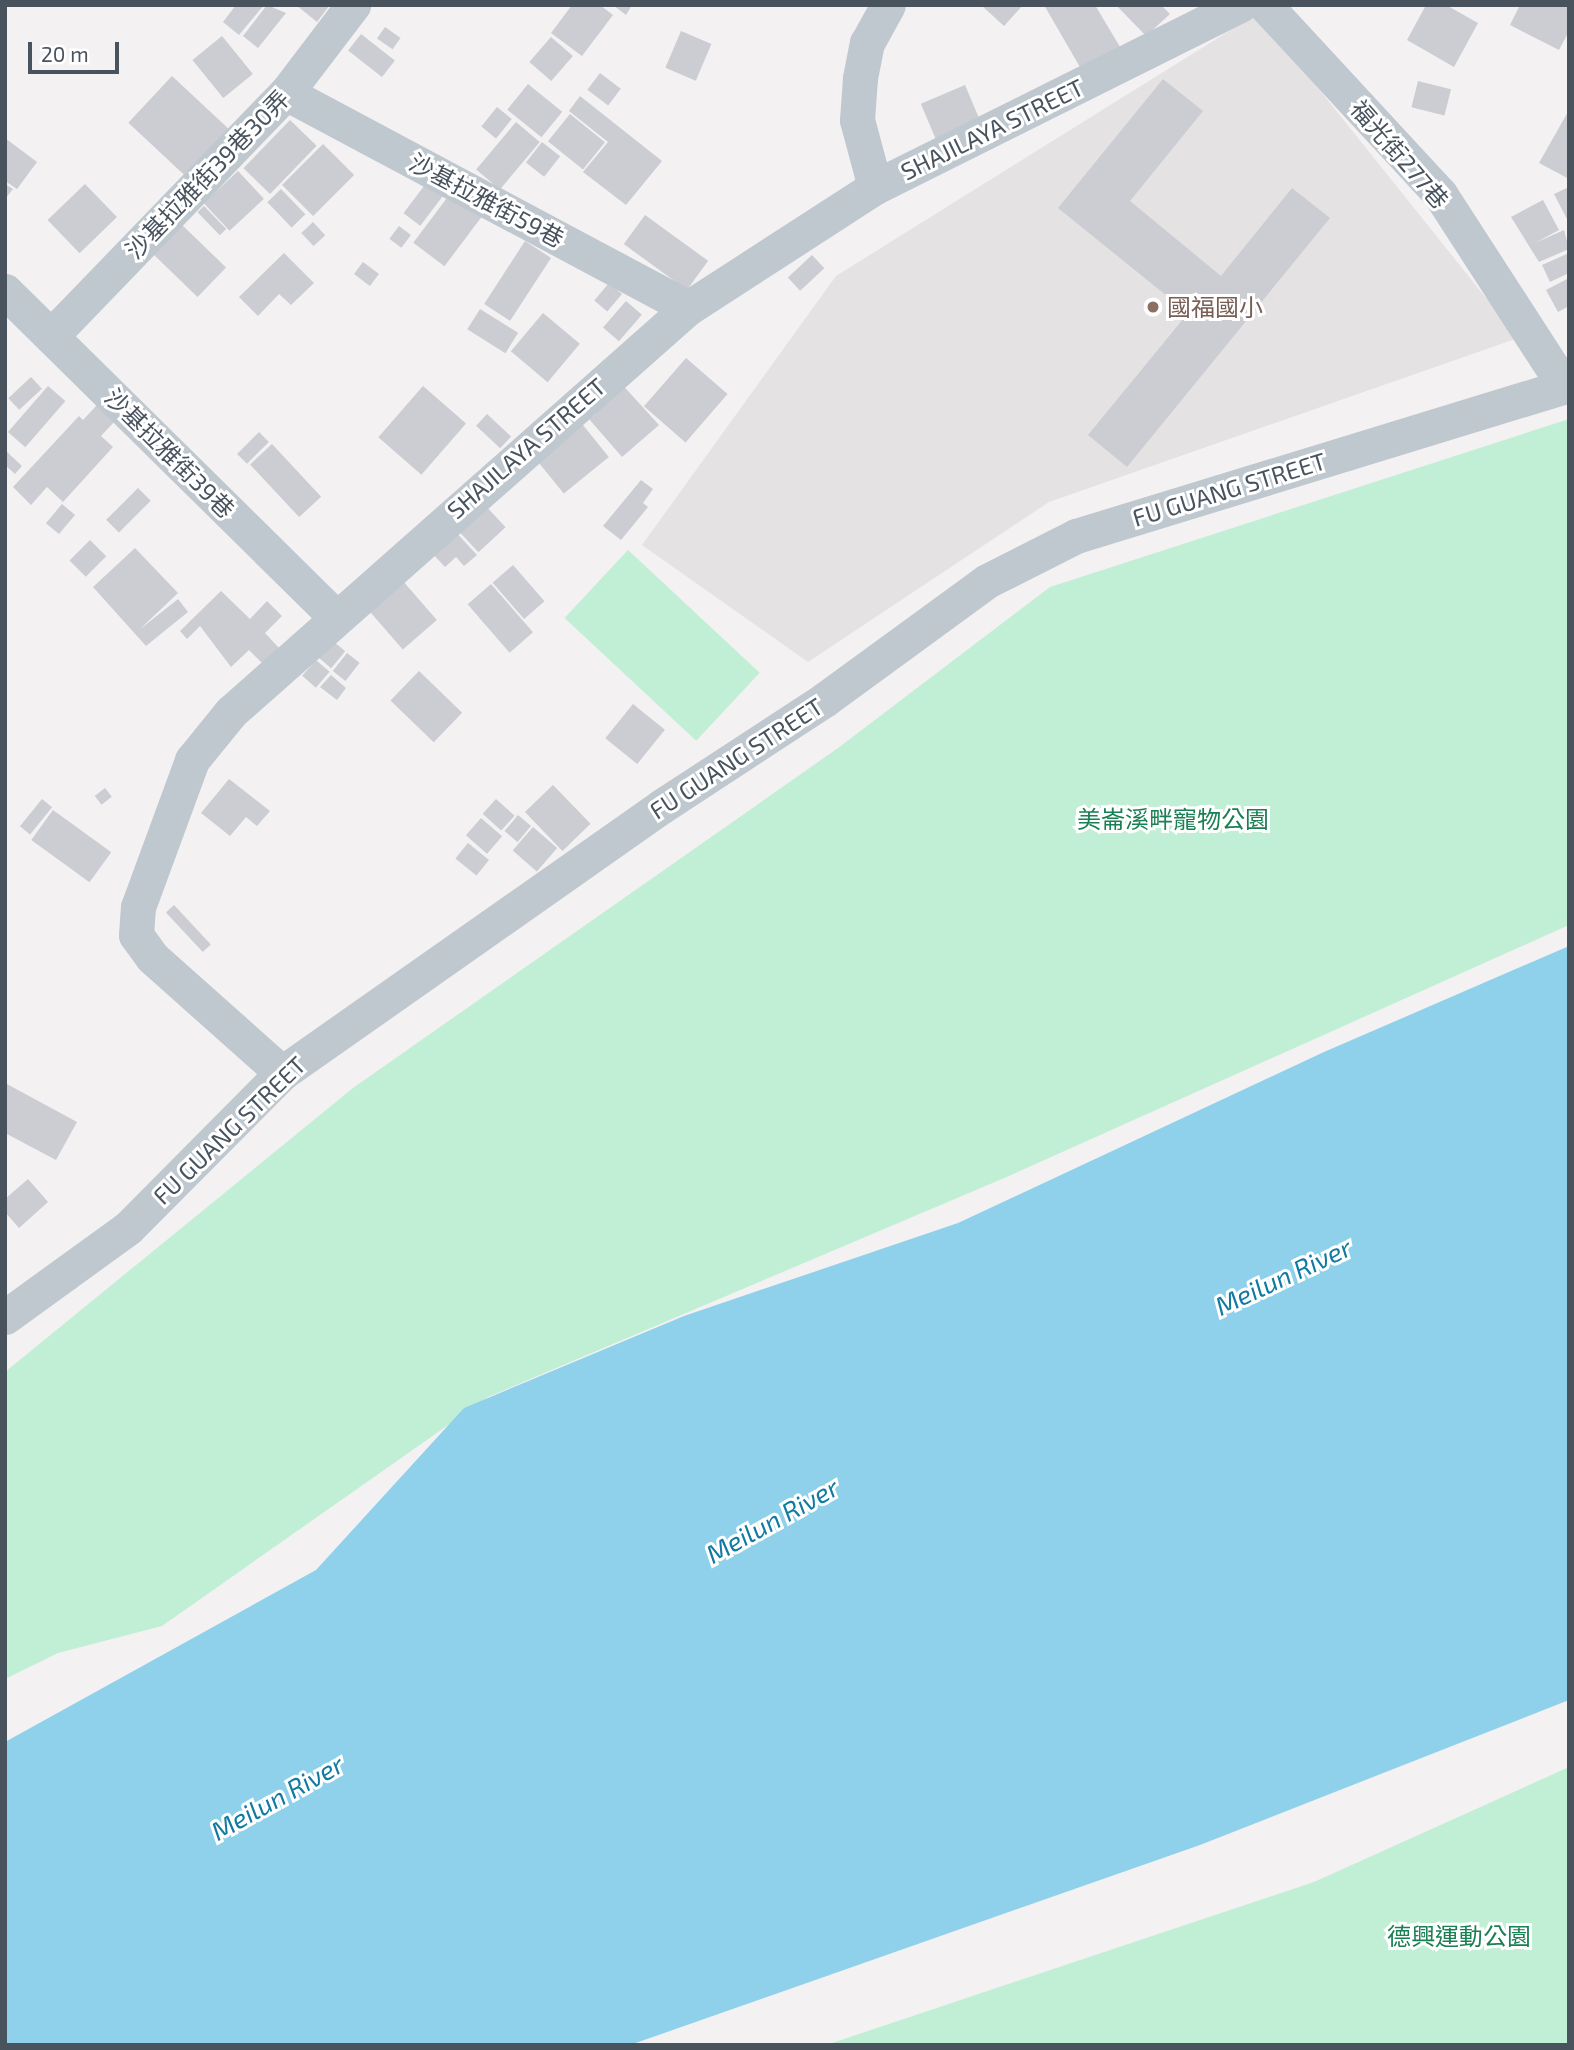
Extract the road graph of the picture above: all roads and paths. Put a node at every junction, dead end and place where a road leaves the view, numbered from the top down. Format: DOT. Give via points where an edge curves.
graph roads {
  1 [pos="353,5"];
  2 [pos="888,5"];
  3 [pos="1240,5"];
  4 [pos="1265,5"];
  5 [pos="286,93"];
  6 [pos="875,187"];
  7 [pos="5,291"];
  8 [pos="688,308"];
  9 [pos="51,336"];
  10 [pos="1567,386"];
  11 [pos="335,616"];
  12 [pos="282,1073"];
  13 [pos="5,1317"];
  1 -- 5 [label="street, 沙基拉雅街39巷30弄"];
  2 -- 6 [label="street" via="867,43 857,120"];
  3 -- 6 [label="street, SHAJILAYA STREET"];
  4 -- 10 [label="street, 福光街277巷" via="1440,194"];
  5 -- 8 [label="street, 沙基拉雅街59巷"];
  5 -- 9 [label="street, 沙基拉雅街39巷30弄"];
  6 -- 8 [label="street, SHAJILAYA STREET"];
  7 -- 9 [label="street, 沙基拉雅街39巷"];
  8 -- 11 [label="street, SHAJILAYA STREET"];
  9 -- 11 [label="street, 沙基拉雅街39巷"];
  10 -- 12 [label="street, FU GUANG STREET" via="1076,536 987,581"];
  11 -- 12 [label="street, SHAJILAYA STREET" via="231,712 192,760 138,907 136,935 152,957"];
  12 -- 13 [label="street, FU GUANG STREET" via="128,1227"];
}
